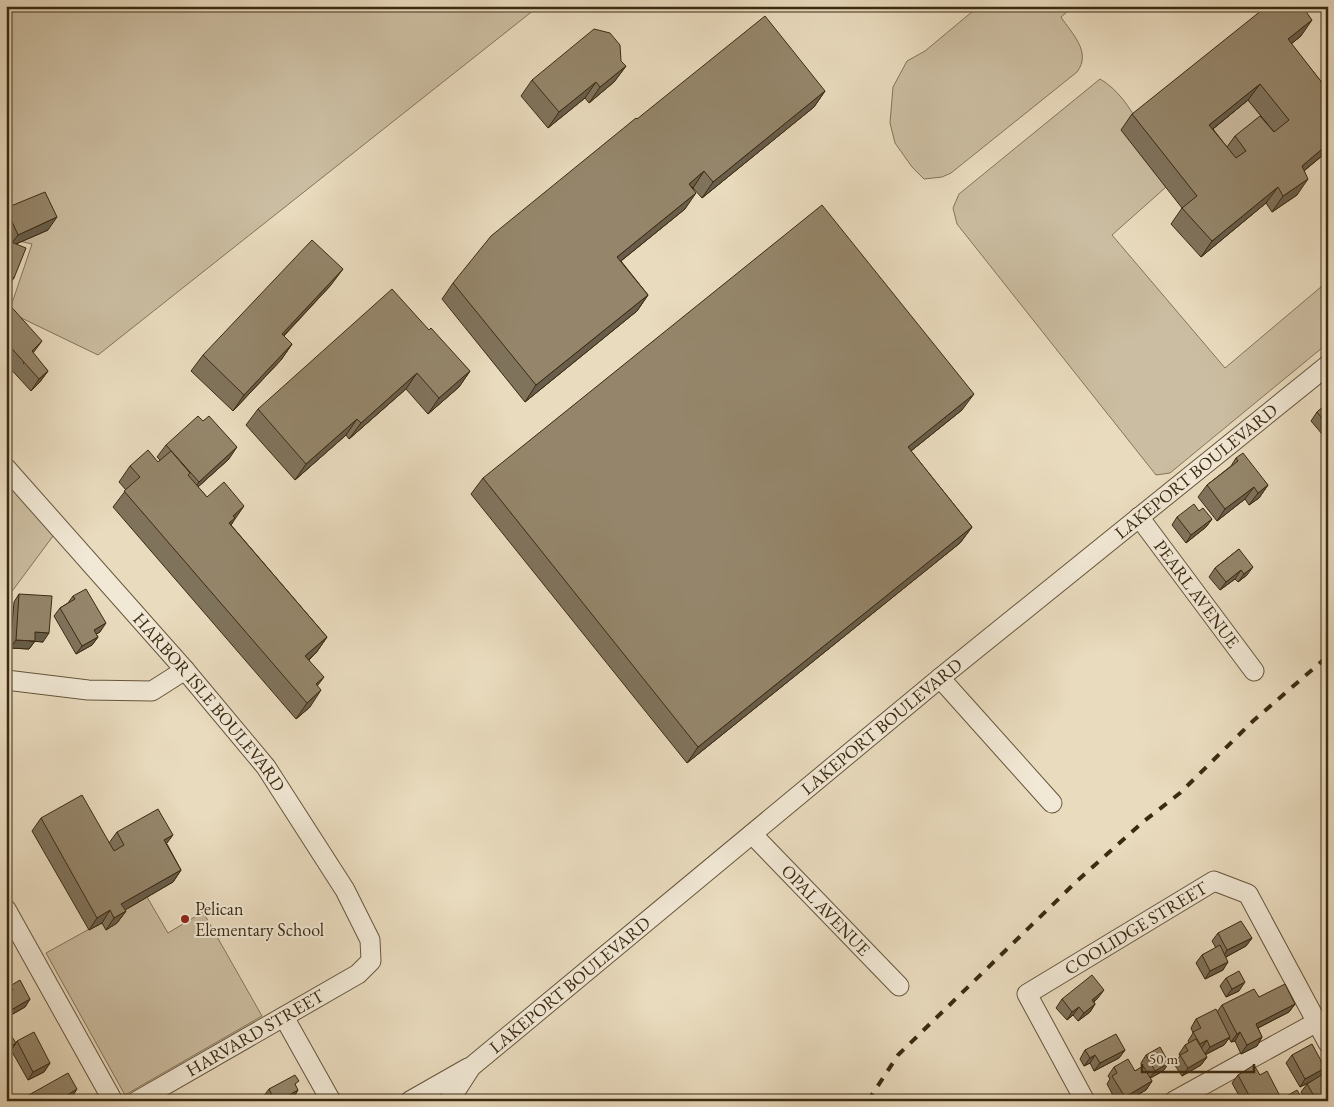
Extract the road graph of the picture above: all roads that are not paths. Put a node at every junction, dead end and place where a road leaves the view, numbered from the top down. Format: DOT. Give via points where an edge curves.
graph roads {
  1 [pos="1328,365"];
  2 [pos="6,468"];
  3 [pos="1139,517"];
  4 [pos="185,670"];
  5 [pos="1254,671"];
  6 [pos="940,678"];
  7 [pos="6,680"];
  8 [pos="1052,803"];
  9 [pos="752,834"];
  10 [pos="6,909"];
  11 [pos="371,961"];
  12 [pos="899,986"];
  13 [pos="284,1017"];
  14 [pos="1317,1022"];
  15 [pos="1328,1042"];
  16 [pos="471,1066"];
  17 [pos="113,1101"];
  18 [pos="137,1101"];
  19 [pos="331,1101"];
  20 [pos="410,1101"];
  21 [pos="449,1101"];
  22 [pos="1085,1101"];
  23 [pos="1174,1101"];
  1 -- 3 [label="street, LAKEPORT BOULEVARD"];
  2 -- 4 [label="street, HARBOR ISLE BOULEVARD"];
  3 -- 5 [label="street, PEARL AVENUE"];
  3 -- 6 [label="street, LAKEPORT BOULEVARD"];
  4 -- 7 [label="street" via="152,691 88,690"];
  4 -- 11 [label="street, HARBOR ISLE BOULEVARD" via="266,766 340,881 370,940"];
  6 -- 8 [label="street"];
  6 -- 9 [label="street, LAKEPORT BOULEVARD"];
  9 -- 12 [label="street, OPAL AVENUE"];
  9 -- 16 [label="street, LAKEPORT BOULEVARD"];
  10 -- 17 [label="street"];
  11 -- 13 [label="street, HARVARD STREET" via="358,974"];
  13 -- 18 [label="street, HARVARD STREET"];
  13 -- 19 [label="street"];
  14 -- 15 [label="street"];
  14 -- 22 [label="street, COOLIDGE STREET" via="1248,894 1214,881 1027,994"];
  14 -- 23 [label="street"];
  16 -- 20 [label="street"];
  16 -- 21 [label="street, LAKEPORT BOULEVARD"];
}
